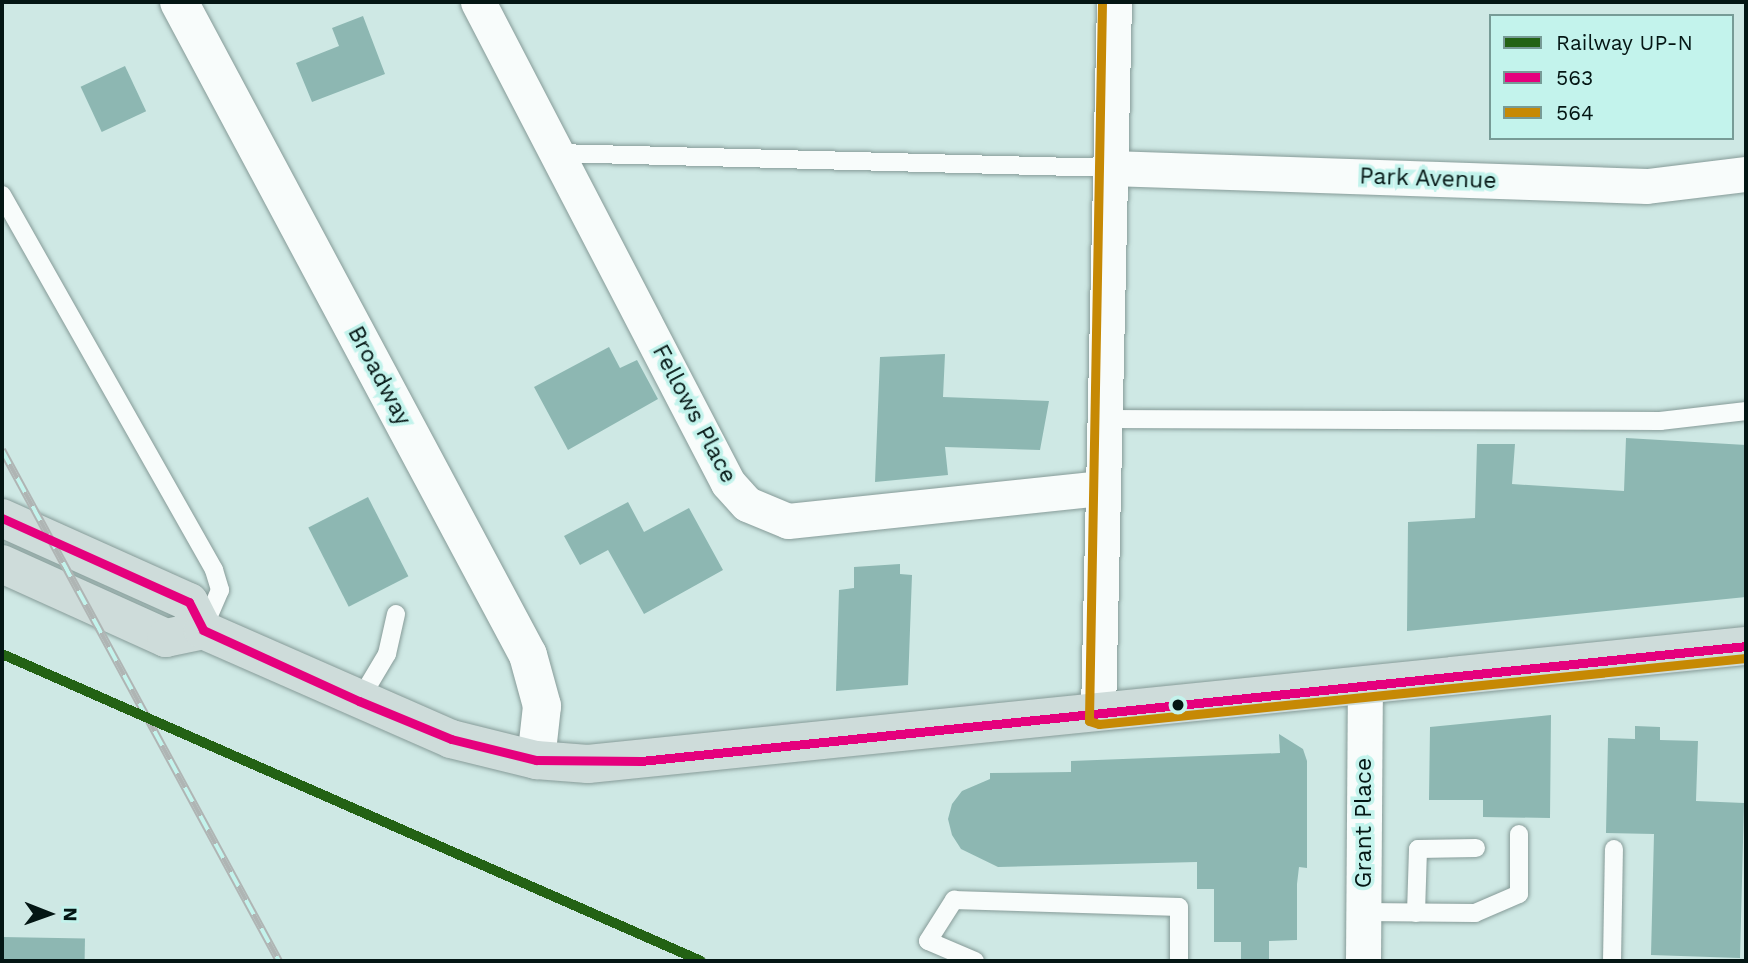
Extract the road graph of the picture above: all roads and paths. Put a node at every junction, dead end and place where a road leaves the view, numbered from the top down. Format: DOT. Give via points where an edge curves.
graph roads {
  1 [pos="179,2"];
  2 [pos="478,2"];
  3 [pos="1114,2"];
  4 [pos="557,153"];
  5 [pos="1110,168"];
  6 [pos="1746,174"];
  7 [pos="2,195"];
  8 [pos="1746,411"];
  9 [pos="1103,419"];
  10 [pos="1102,488"];
  11 [pos="2,518"];
  12 [pos="2,564"];
  13 [pos="396,614"];
  14 [pos="203,630"];
  15 [pos="1746,646"];
  16 [pos="1364,684"];
  17 [pos="359,701"];
  18 [pos="1098,712"];
  19 [pos="536,760"];
  20 [pos="1519,834"];
  21 [pos="1476,848"];
  22 [pos="1614,849"];
  23 [pos="1363,912"];
  24 [pos="1416,913"];
  25 [pos="975,961"];
  26 [pos="1180,961"];
  27 [pos="1363,961"];
  28 [pos="1612,961"];
  1 -- 19 [label="street, Broadway" via="528,655 542,706"];
  2 -- 4 [label="street, Fellows Place"];
  3 -- 5 [label="street"];
  4 -- 5 [label="lane"];
  4 -- 10 [label="street, Fellows Place" via="727,482 747,504 788,521"];
  5 -- 6 [label="street, Park Avenue" via="1647,186"];
  5 -- 9 [label="street"];
  7 -- 14 [label="lane" via="214,570 220,590"];
  8 -- 9 [label="lane" via="1660,422"];
  9 -- 10 [label="street"];
  10 -- 18 [label="street"];
  11 -- 14 [label="highway" via="189,602"];
  12 -- 14 [label="highway" via="166,638"];
  13 -- 17 [label="lane" via="387,654"];
  14 -- 17 [label="highway"];
  15 -- 16 [label="highway"];
  16 -- 18 [label="highway"];
  16 -- 23 [label="street, Grant Place"];
  17 -- 19 [label="highway" via="451,739"];
  18 -- 19 [label="highway" via="641,761"];
  20 -- 24 [label="lane" via="1519,894 1475,914"];
  21 -- 24 [label="lane" via="1418,849"];
  22 -- 28 [label="lane"];
  23 -- 24 [label="lane"];
  23 -- 27 [label="street, Grant Place"];
  25 -- 26 [label="lane" via="929,942 954,901 1179,907"];
}
